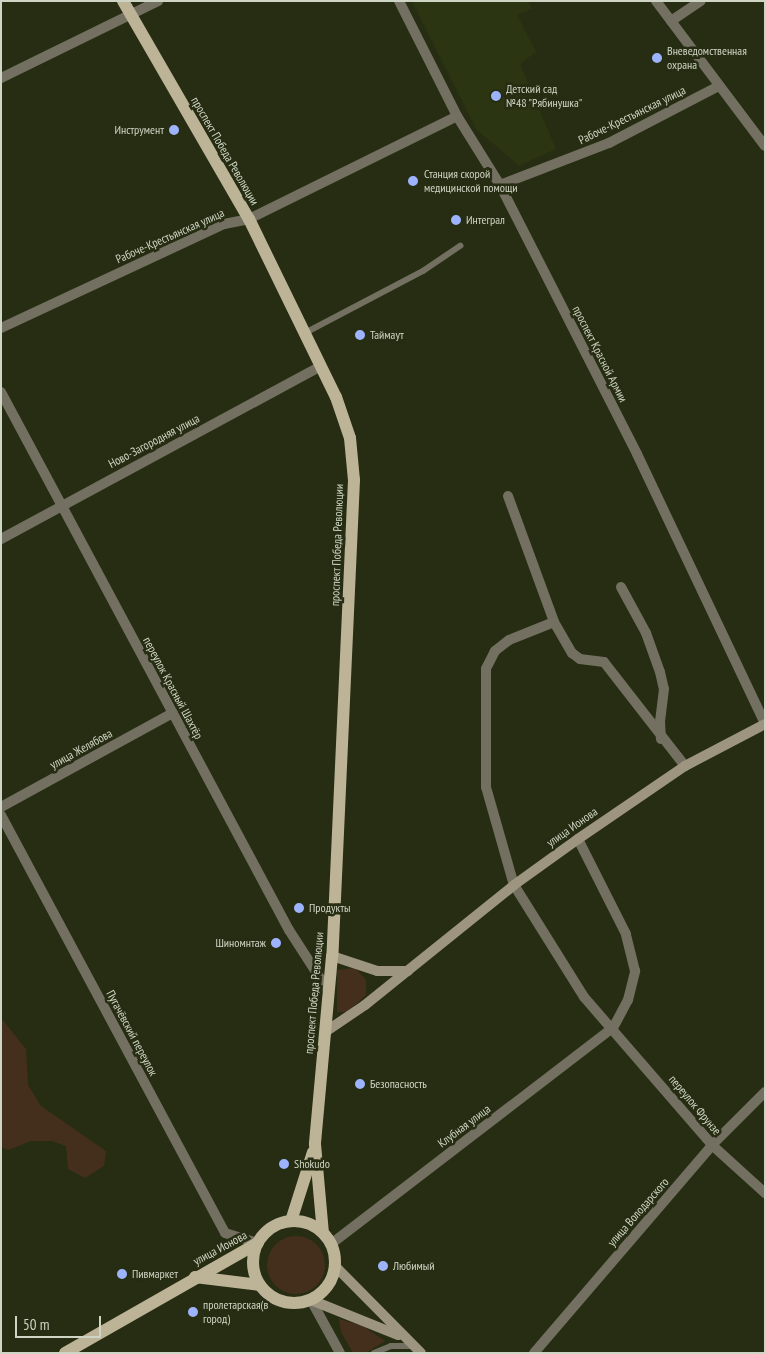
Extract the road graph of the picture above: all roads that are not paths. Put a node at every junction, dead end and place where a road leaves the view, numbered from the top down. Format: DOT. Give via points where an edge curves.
graph roads {
  1 [pos="123,1"];
  2 [pos="158,1"];
  3 [pos="400,1"];
  4 [pos="656,1"];
  5 [pos="701,1"];
  6 [pos="131,15"];
  7 [pos="671,21"];
  8 [pos="1,78"];
  9 [pos="719,86"];
  10 [pos="457,116"];
  11 [pos="764,144"];
  12 [pos="500,185"];
  13 [pos="249,219"];
  14 [pos="460,246"];
  15 [pos="1,328"];
  16 [pos="304,334"];
  17 [pos="319,367"];
  18 [pos="1,392"];
  19 [pos="508,496"];
  20 [pos="61,504"];
  21 [pos="1,539"];
  22 [pos="621,588"];
  23 [pos="554,622"];
  24 [pos="173,713"];
  25 [pos="765,724"];
  26 [pos="662,740"];
  27 [pos="684,766"];
  28 [pos="1,807"];
  29 [pos="1,815"];
  30 [pos="578,839"];
  31 [pos="514,885"];
  32 [pos="332,956"];
  33 [pos="408,971"];
  34 [pos="329,992"];
  35 [pos="613,1028"];
  36 [pos="325,1032"];
  37 [pos="765,1092"];
  38 [pos="315,1144"];
  39 [pos="712,1145"];
  40 [pos="765,1193"];
  41 [pos="291,1222"];
  42 [pos="327,1238"];
  43 [pos="258,1243"];
  44 [pos="335,1266"];
  45 [pos="195,1277"];
  46 [pos="260,1285"];
  47 [pos="311,1300"];
  48 [pos="404,1338"];
  49 [pos="417,1349"];
  50 [pos="64,1353"];
  51 [pos="340,1353"];
  52 [pos="374,1353"];
  53 [pos="534,1353"];
  1 -- 6 [label="main road, проспект Победа Революции"];
  2 -- 6 [label="street"];
  3 -- 10 [label="street, проспект Красной Армии"];
  4 -- 7 [label="street"];
  5 -- 7 [label="street"];
  6 -- 8 [label="street"];
  6 -- 13 [label="main road, проспект Победа Революции"];
  7 -- 9 [label="street"];
  9 -- 11 [label="street"];
  9 -- 12 [label="street, Рабоче-Крестьянская улица" via="609,142"];
  10 -- 12 [label="street, проспект Красной Армии"];
  10 -- 13 [label="street, Рабоче-Крестьянская улица"];
  12 -- 25 [label="street, проспект Красной Армии" via="637,454"];
  13 -- 15 [label="street, Рабоче-Крестьянская улица" via="224,224"];
  13 -- 16 [label="main road, проспект Победа Революции"];
  14 -- 16 [label="lane" via="423,271"];
  16 -- 17 [label="main road, проспект Победа Революции"];
  17 -- 20 [label="street, Ново-Загородняя улица"];
  17 -- 32 [label="main road, проспект Победа Революции" via="336,397 350,438 354,480"];
  18 -- 20 [label="street, переулок Красный Шахтёр"];
  19 -- 23 [label="street"];
  20 -- 21 [label="street, Ново-Загородняя улица"];
  20 -- 24 [label="street, переулок Красный Шахтёр"];
  22 -- 26 [label="street" via="646,633 660,672 664,689 660,721"];
  23 -- 26 [label="street" via="572,653 580,659 600,661 608,666"];
  23 -- 31 [label="street, переулок Фрунзе" via="509,640 495,651 486,669 486,787"];
  24 -- 28 [label="street, улица Желябова"];
  24 -- 34 [label="street, переулок Красный Шахтёр" via="289,930"];
  25 -- 27 [label="main road, улица Ионова"];
  26 -- 27 [label="street"];
  27 -- 30 [label="main road, улица Ионова"];
  29 -- 43 [label="street, Пугачёвский переулок" via="225,1233"];
  30 -- 31 [label="main road, улица Ионова"];
  30 -- 35 [label="street" via="626,934 635,970 628,1000"];
  31 -- 33 [label="main road, улица Ионова"];
  31 -- 35 [label="street, переулок Фрунзе" via="584,997"];
  32 -- 33 [label="main road" via="377,971"];
  32 -- 34 [label="main road, проспект Победа Революции"];
  33 -- 36 [label="main road, улица Ионова"];
  34 -- 36 [label="main road, проспект Победа Революции"];
  35 -- 39 [label="street, переулок Фрунзе"];
  35 -- 42 [label="street, Клубная улица"];
  36 -- 38 [label="main road, проспект Победа Революции"];
  37 -- 39 [label="street, улица Володарского"];
  38 -- 41 [label="main road, проспект Победа Революции"];
  38 -- 42 [label="main road, проспект Победа Революции"];
  39 -- 40 [label="street, переулок Фрунзе"];
  39 -- 53 [label="street, улица Володарского"];
  41 -- 42 [label="main road" via="304,1222"];
  41 -- 43 [label="main road" via="269,1230"];
  42 -- 44 [label="main road"];
  43 -- 45 [label="main road, улица Ионова"];
  43 -- 46 [label="main road" via="254,1253 254,1271"];
  44 -- 47 [label="main road" via="332,1279"];
  44 -- 48 [label="main road"];
  45 -- 46 [label="main road, улица Ионова"];
  45 -- 50 [label="main road, улица Ионова"];
  46 -- 47 [label="main road" via="271,1296 284,1302"];
  47 -- 48 [label="main road"];
  47 -- 51 [label="street"];
  48 -- 49 [label="main road"];
  49 -- 52 [label="lane" via="391,1346"];
}
